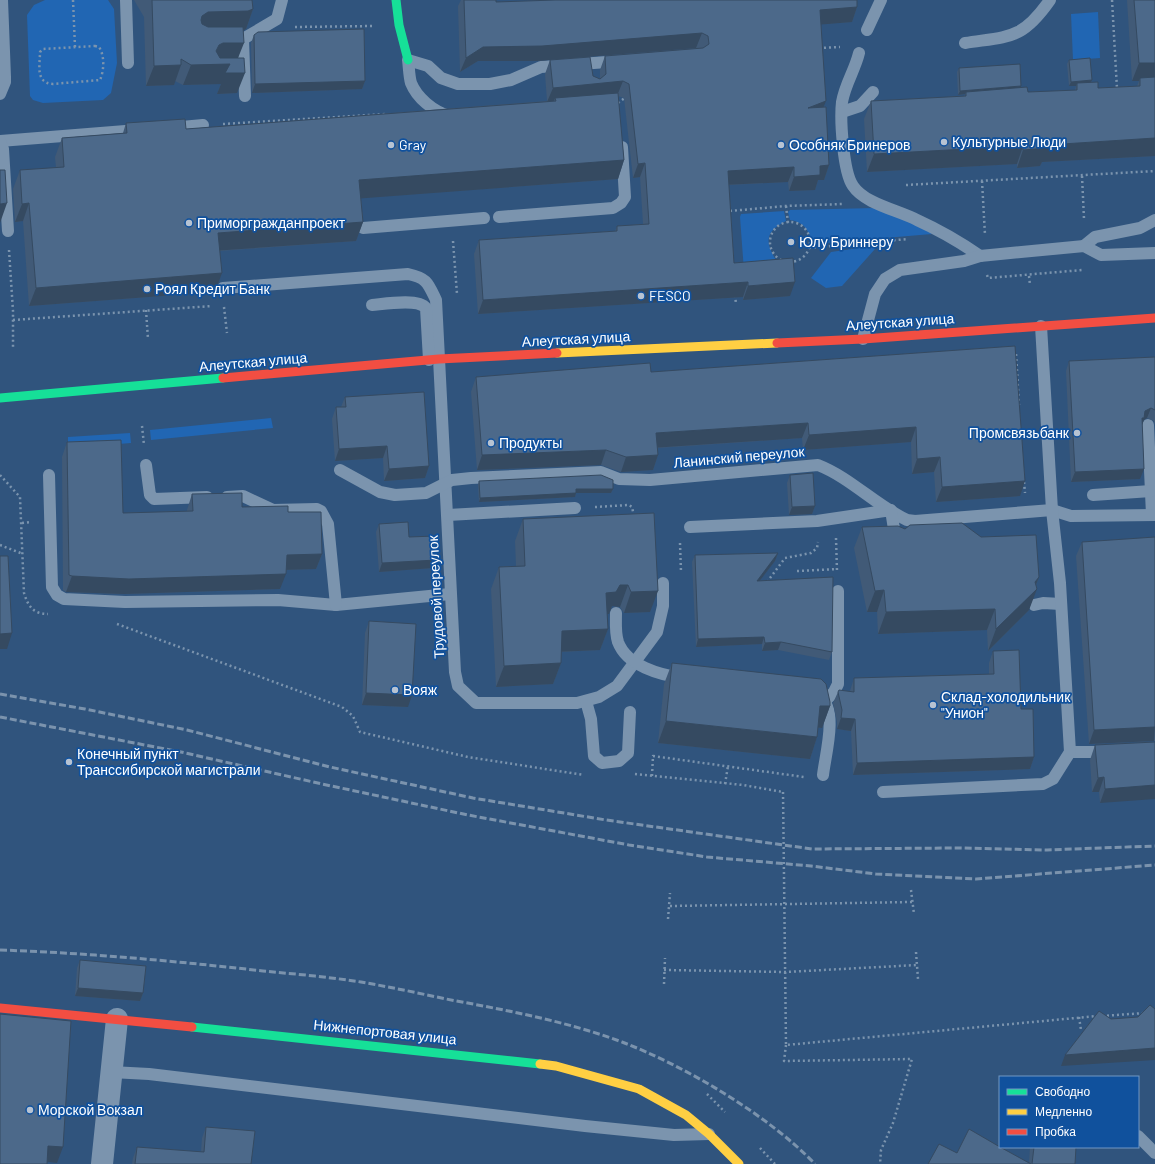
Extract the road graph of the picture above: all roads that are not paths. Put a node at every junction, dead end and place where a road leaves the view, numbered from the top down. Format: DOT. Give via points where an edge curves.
graph roads {
  1 [pos="2,0"];
  2 [pos="126,0"];
  3 [pos="282,0"];
  4 [pos="396,0"];
  5 [pos="881,0"];
  6 [pos="1050,0"];
  7 [pos="867,30"];
  8 [pos="243,39"];
  9 [pos="229,40"];
  10 [pos="965,43"];
  11 [pos="859,54"];
  12 [pos="408,60"];
  13 [pos="635,60"];
  14 [pos="128,62"];
  15 [pos="592,63"];
  16 [pos="244,70"];
  17 [pos="230,71"];
  18 [pos="593,79"];
  19 [pos="874,92"];
  20 [pos="0,94"];
  21 [pos="245,96"];
  22 [pos="618,103"];
  23 [pos="842,112"];
  24 [pos="462,117"];
  25 [pos="203,125"];
  26 [pos="0,141"];
  27 [pos="500,217"];
  28 [pos="484,218"];
  29 [pos="1155,220"];
  30 [pos="363,228"];
  31 [pos="8,231"];
  32 [pos="1084,246"];
  33 [pos="1155,253"];
  34 [pos="983,256"];
  35 [pos="223,288"];
  36 [pos="372,305"];
  37 [pos="1155,318"];
  38 [pos="1041,326"];
  39 [pos="863,339"];
  40 [pos="434,360"];
  41 [pos="0,398"];
  42 [pos="1148,425"];
  43 [pos="146,465"];
  44 [pos="340,470"];
  45 [pos="49,475"];
  46 [pos="444,484"];
  47 [pos="1151,491"];
  48 [pos="1093,495"];
  49 [pos="575,508"];
  50 [pos="891,510"];
  51 [pos="1052,510"];
  52 [pos="448,515"];
  53 [pos="1154,515"];
  54 [pos="690,527"];
  55 [pos="896,543"];
  56 [pos="663,583"];
  57 [pos="838,591"];
  58 [pos="450,594"];
  59 [pos="1061,604"];
  60 [pos="336,605"];
  61 [pos="1034,605"];
  62 [pos="616,614"];
  63 [pos="634,661"];
  64 [pos="699,679"];
  65 [pos="808,692"];
  66 [pos="586,701"];
  67 [pos="825,701"];
  68 [pos="630,712"];
  69 [pos="1123,751"];
  70 [pos="1070,752"];
  71 [pos="823,775"];
  72 [pos="883,792"];
  73 [pos="0,1008"];
  74 [pos="117,1019"];
  75 [pos="112,1072"];
  76 [pos="710,1134"];
  77 [pos="1139,1137"];
  78 [pos="1155,1153"];
  79 [pos="102,1164"];
  80 [pos="739,1164"];
  1 -- 20 [label="lane" via="6,77"];
  2 -- 14 [label="lane"];
  3 -- 8 [label="lane" via="277,19"];
  4 -- 12 [label="main road"];
  5 -- 7 [label="lane"];
  6 -- 10 [label="lane" via="1042,12 1018,34"];
  8 -- 9 [label="lane"];
  8 -- 16 [label="lane"];
  11 -- 23 [label="lane" via="844,91"];
  12 -- 15 [label="lane" via="428,66 441,78 458,84 490,84 511,80 542,67"];
  12 -- 24 [label="lane" via="411,82 420,97 437,111 448,116"];
  13 -- 15 [label="lane"];
  15 -- 18 [label="lane"];
  16 -- 17 [label="lane"];
  16 -- 21 [label="lane"];
  19 -- 23 [label="lane" via="860,106"];
  22 -- 27 [label="lane" via="626,187 625,197 621,203 613,208"];
  23 -- 34 [label="lane" via="845,164 853,187 877,204 922,222"];
  25 -- 26 [label="lane"];
  26 -- 31 [label="lane" via="3,149"];
  28 -- 30 [label="lane"];
  29 -- 32 [label="lane" via="1140,228 1095,237"];
  32 -- 33 [label="lane" via="1102,255"];
  32 -- 34 [label="lane"];
  34 -- 39 [label="lane" via="964,262 900,270 885,279 875,294"];
  35 -- 40 [label="lane, Трудовой переулок" via="408,274 419,277 428,282 436,300"];
  36 -- 40 [label="lane" via="416,302 423,305 426,308"];
  37 -- 38 [label="main road, Алеутская улица"];
  38 -- 39 [label="main road, Алеутская улица"];
  38 -- 51 [label="lane"];
  39 -- 40 [label="main road, Алеутская улица"];
  40 -- 41 [label="main road, Алеутская улица"];
  40 -- 46 [label="lane, Трудовой переулок"];
  42 -- 47 [label="lane"];
  43 -- 60 [label="lane" via="150,495 154,499 243,496 272,510 321,511 328,524"];
  44 -- 46 [label="lane, Ланинский переулок" via="380,492 395,495 426,493"];
  45 -- 60 [label="lane" via="52,587 64,599 125,602 278,600"];
  46 -- 50 [label="lane, Ланинский переулок" via="452,480 471,478 600,472 619,479 650,480 818,465 836,472"];
  46 -- 52 [label="lane, Трудовой переулок"];
  47 -- 48 [label="lane"];
  47 -- 53 [label="lane"];
  49 -- 52 [label="lane"];
  50 -- 51 [label="lane, Ланинский переулок" via="907,520 915,521"];
  50 -- 54 [label="lane" via="817,521"];
  50 -- 55 [label="lane"];
  51 -- 53 [label="lane, Ланинский переулок" via="1071,516"];
  51 -- 59 [label="lane"];
  52 -- 58 [label="lane, Трудовой переулок"];
  56 -- 63 [label="lane, Трудовой переулок" via="663,606 657,632"];
  57 -- 67 [label="lane" via="838,684"];
  58 -- 60 [label="lane"];
  58 -- 66 [label="lane, Трудовой переулок" via="458,686 476,702"];
  59 -- 61 [label="lane"];
  59 -- 70 [label="lane"];
  62 -- 63 [label="lane" via="617,641"];
  63 -- 64 [label="lane" via="656,673"];
  63 -- 66 [label="lane, Трудовой переулок" via="617,686"];
  65 -- 67 [label="lane" via="816,693"];
  66 -- 68 [label="lane" via="591,719 594,756 602,763 619,762 628,753"];
  67 -- 71 [label="lane" via="830,723"];
  69 -- 70 [label="lane"];
  70 -- 72 [label="lane" via="1053,779 1043,784"];
  73 -- 74 [label="main road, Нижнепортовая улица"];
  74 -- 75 [label="street"];
  74 -- 76 [label="main road, Нижнепортовая улица" via="556,1066 639,1090 686,1115"];
  75 -- 76 [label="lane" via="149,1074 592,1127 674,1135"];
  75 -- 79 [label="street"];
  76 -- 80 [label="main road, Нижнепортовая улица"];
  77 -- 78 [label="lane"];
}
